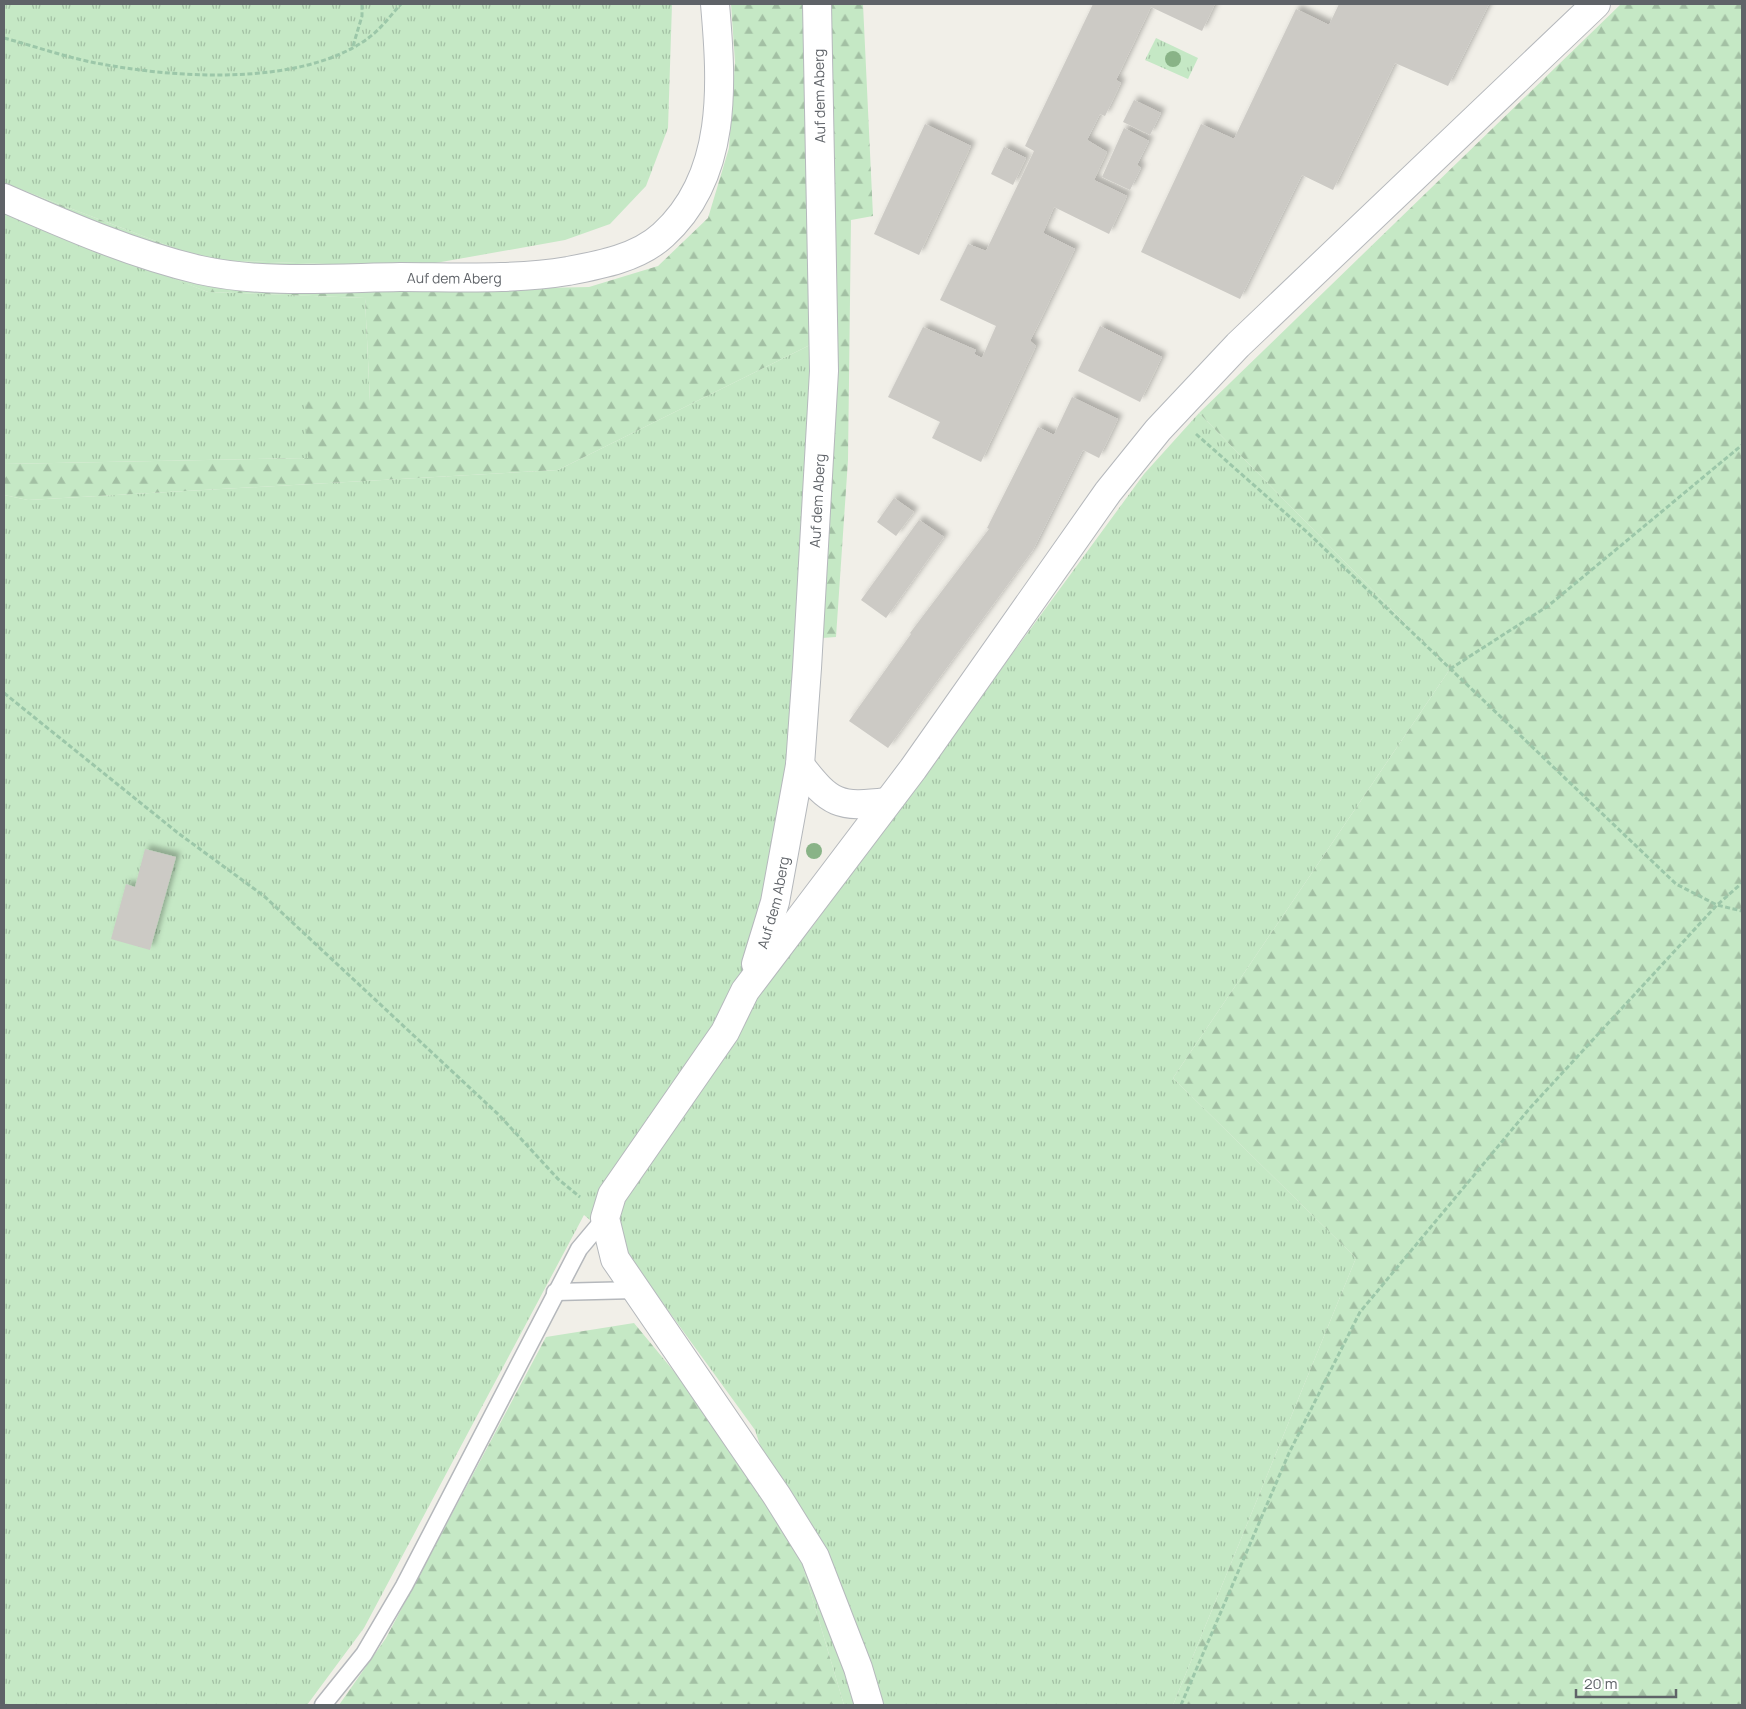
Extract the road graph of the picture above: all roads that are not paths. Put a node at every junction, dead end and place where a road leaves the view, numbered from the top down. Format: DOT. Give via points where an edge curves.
graph roads {
  1 [pos="715,4"];
  2 [pos="817,4"];
  3 [pos="1596,4"];
  4 [pos="4,198"];
  5 [pos="800,765"];
  6 [pos="887,802"];
  7 [pos="745,991"];
  8 [pos="605,1218"];
  9 [pos="636,1290"];
  10 [pos="555,1292"];
  11 [pos="323,1705"];
  12 [pos="869,1705"];
  1 -- 4 [label="street, Auf dem Aberg" via="719,102 714,148 703,177 690,204 662,236 625,256 598,265 566,272 489,276 345,278 234,275 202,270 126,249"];
  2 -- 5 [label="street, Auf dem Aberg" via="824,370"];
  3 -- 6 [label="street" via="1238,345 1173,413 1108,492 973,686"];
  5 -- 6 [label="street" via="816,786 839,802 855,806"];
  5 -- 7 [label="street, Auf dem Aberg" via="775,902 762,949"];
  6 -- 7 [label="street"];
  7 -- 8 [label="street" via="725,1032 619,1183"];
  8 -- 9 [label="street" via="615,1259"];
  8 -- 10 [label="lane" via="579,1249"];
  9 -- 10 [label="lane"];
  9 -- 12 [label="street" via="778,1496 814,1557 858,1668"];
  10 -- 11 [label="lane" via="404,1586 364,1654"];
}
